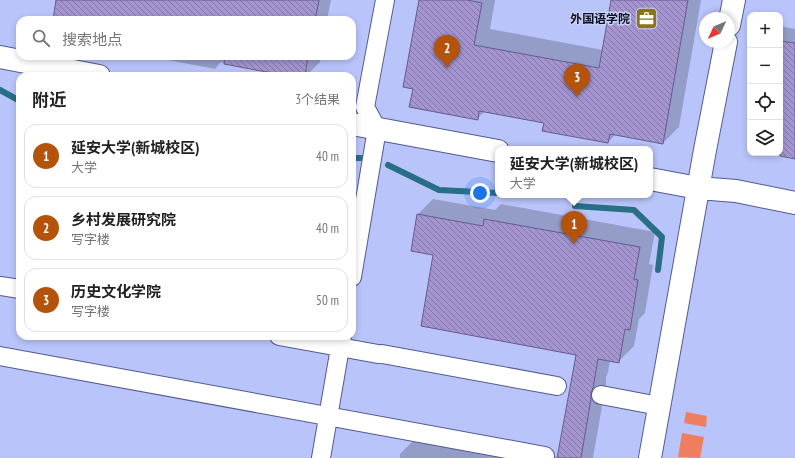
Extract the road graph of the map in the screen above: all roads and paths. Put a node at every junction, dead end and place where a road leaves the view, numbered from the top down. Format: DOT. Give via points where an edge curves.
graph roads {
  1 [pos="385,0"];
  2 [pos="734,0"];
  3 [pos="732,12"];
  4 [pos="725,48"];
  5 [pos="0,57"];
  6 [pos="78,72"];
  7 [pos="356,125"];
  8 [pos="378,129"];
  9 [pos="495,150"];
  10 [pos="653,180"];
  11 [pos="698,188"];
  12 [pos="795,203"];
  13 [pos="356,254"];
  14 [pos="0,286"];
  15 [pos="16,288"];
  16 [pos="320,340"];
  17 [pos="341,342"];
  18 [pos="0,356"];
  19 [pos="557,386"];
  20 [pos="601,395"];
  21 [pos="659,406"];
  22 [pos="328,417"];
  23 [pos="545,456"];
  24 [pos="321,458"];
  25 [pos="650,458"];
  1 -- 8 [label="street" via="365,107"];
  2 -- 3 [label="street"];
  4 -- 11 [label="street"];
  5 -- 6 [label="street"];
  7 -- 8 [label="street"];
  8 -- 9 [label="street"];
  8 -- 13 [label="street"];
  10 -- 11 [label="street"];
  11 -- 12 [label="street" via="736,191"];
  11 -- 21 [label="street"];
  14 -- 15 [label="street"];
  16 -- 17 [label="street"];
  17 -- 19 [label="street" via="380,354"];
  17 -- 22 [label="street"];
  18 -- 22 [label="street"];
  20 -- 21 [label="street"];
  21 -- 25 [label="street"];
  22 -- 23 [label="street"];
  22 -- 24 [label="street"];
}
